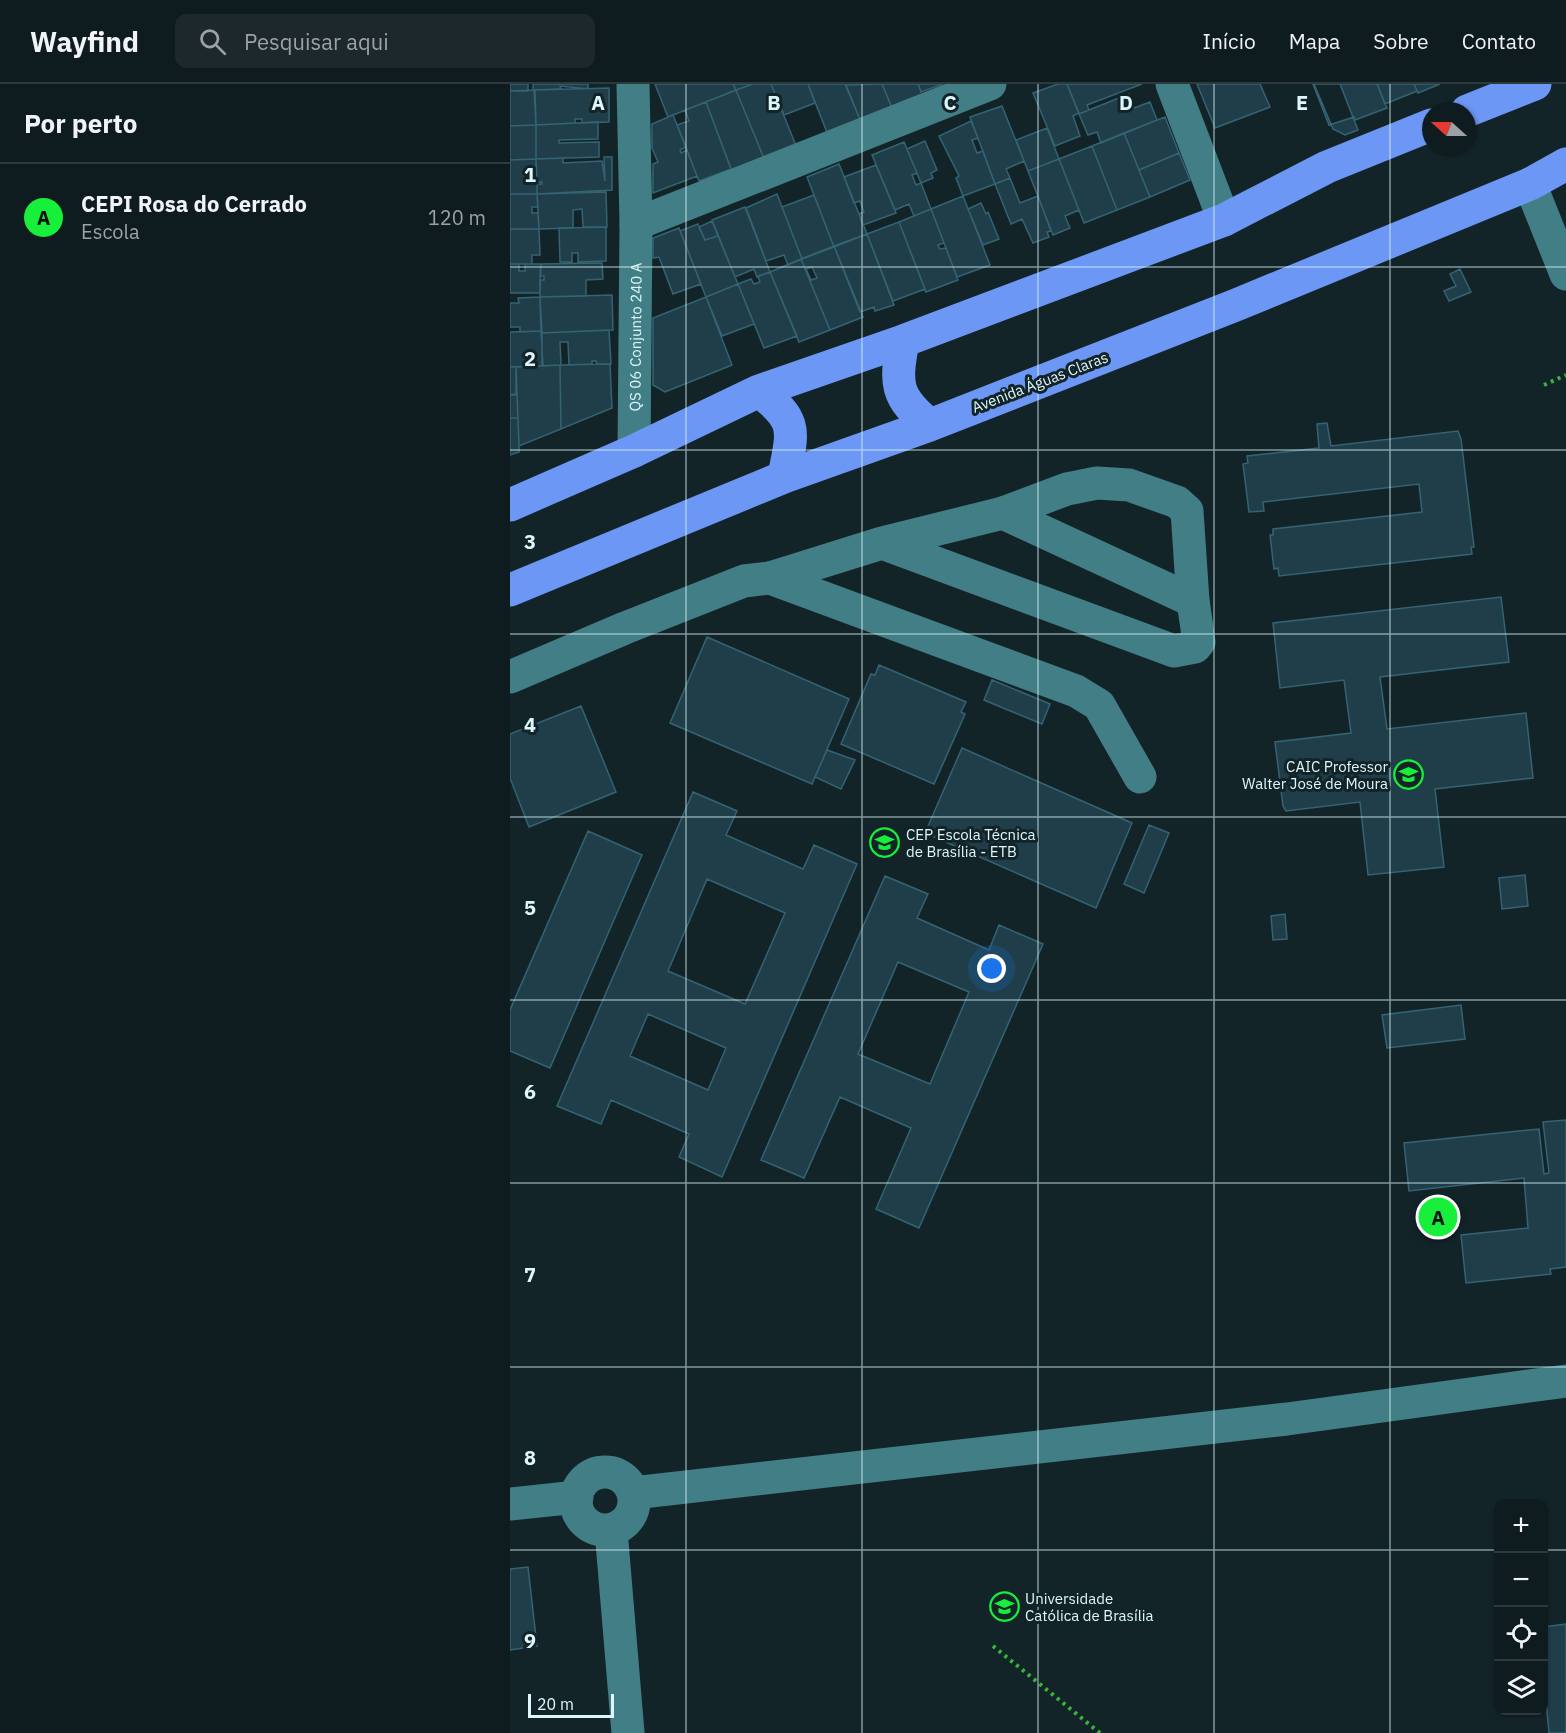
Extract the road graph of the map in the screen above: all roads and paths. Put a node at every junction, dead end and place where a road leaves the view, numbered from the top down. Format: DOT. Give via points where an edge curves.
graph roads {
  1 [pos="633,84"];
  2 [pos="990,84"];
  3 [pos="1172,84"];
  4 [pos="1535,84"];
  5 [pos="1476,107"];
  6 [pos="1422,129"];
  7 [pos="1566,164"];
  8 [pos="1530,184"];
  9 [pos="1224,220"];
  10 [pos="636,224"];
  11 [pos="1566,274"];
  12 [pos="903,341"];
  13 [pos="1566,375"];
  14 [pos="1544,385"];
  15 [pos="759,391"];
  16 [pos="930,425"];
  17 [pos="634,452"];
  18 [pos="784,477"];
  19 [pos="510,505"];
  20 [pos="1003,513"];
  21 [pos="882,543"];
  22 [pos="770,578"];
  23 [pos="510,590"];
  24 [pos="1193,601"];
  25 [pos="510,677"];
  26 [pos="1140,777"];
  27 [pos="1566,1381"];
  28 [pos="633,1493"];
  29 [pos="577,1497"];
  30 [pos="510,1504"];
  31 [pos="611,1530"];
  32 [pos="993,1646"];
  33 [pos="628,1733"];
  34 [pos="1100,1733"];
  1 -- 10 [label="street, QS 06 Conjunto 240 A"];
  2 -- 10 [label="street"];
  3 -- 9 [label="street"];
  4 -- 5 [label="main road"];
  6 -- 9 [label="main road" via="1327,167"];
  7 -- 8 [label="main road, Avenida Águas Claras"];
  8 -- 11 [label="street"];
  8 -- 16 [label="main road, Avenida Águas Claras"];
  9 -- 12 [label="main road"];
  10 -- 17 [label="street, QS 06 Conjunto 240 A"];
  12 -- 15 [label="main road"];
  12 -- 16 [label="main road" via="897,373 900,394"];
  13 -- 14 [label="path"];
  15 -- 17 [label="main road"];
  15 -- 18 [label="main road" via="781,408 790,424 792,434"];
  16 -- 18 [label="main road, Avenida Águas Claras"];
  17 -- 19 [label="main road"];
  18 -- 23 [label="main road, Avenida Águas Claras"];
  20 -- 21 [label="street"];
  20 -- 24 [label="street"];
  20 -- 24 [label="street" via="1067,489 1097,483 1129,485 1177,502 1187,511"];
  21 -- 22 [label="street"];
  21 -- 24 [label="street" via="1174,651 1195,648 1200,642"];
  22 -- 25 [label="street" via="744,581"];
  22 -- 26 [label="street" via="1076,691 1099,705"];
  27 -- 28 [label="street" via="1287,1419"];
  28 -- 29 [label="street" via="625,1480 611,1473 596,1473 583,1483"];
  28 -- 31 [label="street" via="633,1509 625,1522"];
  29 -- 30 [label="street"];
  29 -- 31 [label="street" via="578,1511 585,1523 597,1530"];
  31 -- 33 [label="street"];
  32 -- 34 [label="path"];
}
